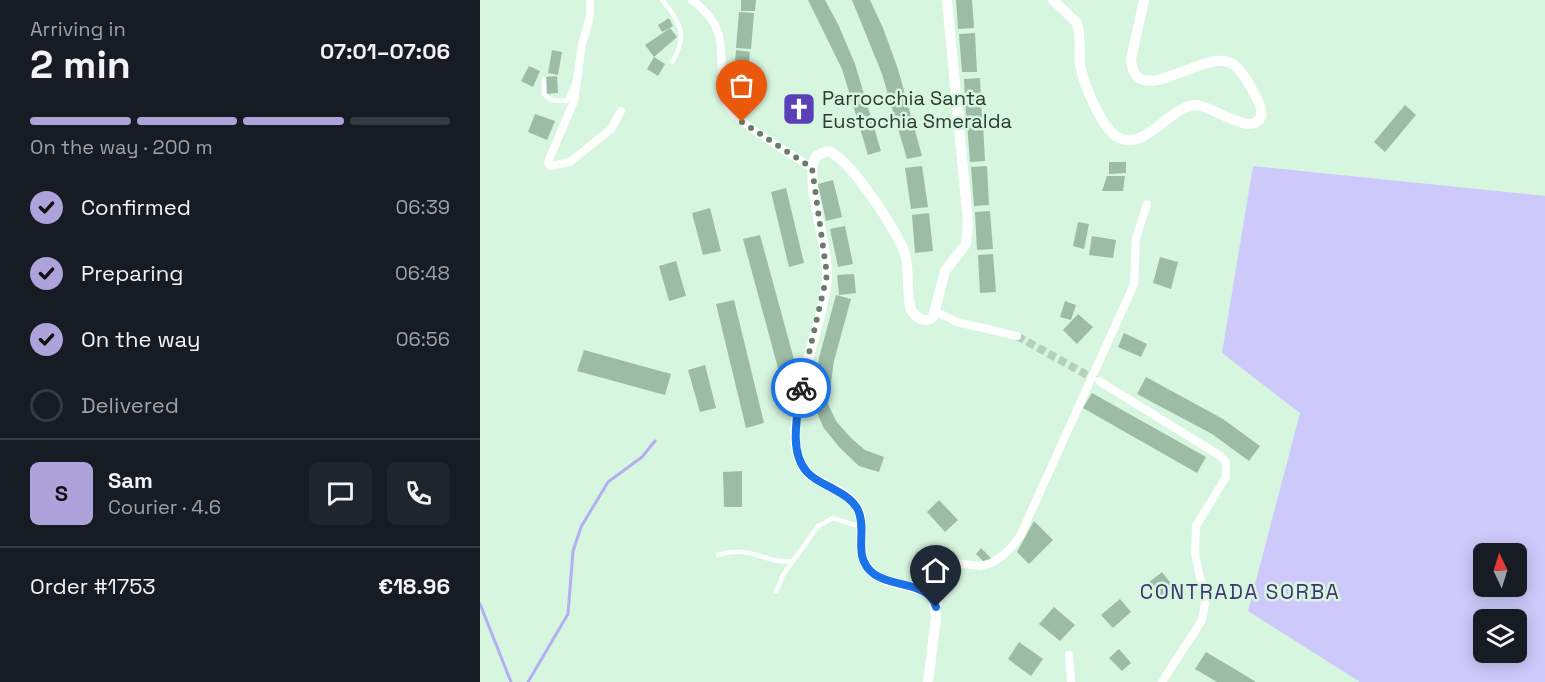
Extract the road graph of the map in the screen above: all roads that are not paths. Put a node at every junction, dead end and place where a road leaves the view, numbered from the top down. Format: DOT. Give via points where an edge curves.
graph roads {
  1 [pos="590,0"];
  2 [pos="662,0"];
  3 [pos="692,0"];
  4 [pos="947,0"];
  5 [pos="1053,0"];
  6 [pos="1144,0"];
  7 [pos="672,62"];
  8 [pos="580,70"];
  9 [pos="544,79"];
  10 [pos="621,111"];
  11 [pos="812,168"];
  12 [pos="1147,204"];
  13 [pos="935,311"];
  14 [pos="1017,336"];
  15 [pos="1099,381"];
  16 [pos="861,527"];
  17 [pos="718,555"];
  18 [pos="793,561"];
  19 [pos="776,592"];
  20 [pos="936,607"];
  21 [pos="1069,655"];
  22 [pos="928,682"];
  23 [pos="1071,682"];
  24 [pos="1162,682"];
  1 -- 8 [label="street"];
  2 -- 7 [label="lane" via="680,28 680,48"];
  3 -- 11 [label="street" via="713,19 719,35 726,104 742,122"];
  4 -- 13 [label="street" via="968,232 964,249 944,275"];
  5 -- 6 [label="street" via="1077,23 1083,79 1115,136 1137,139 1192,106 1210,108 1244,125 1258,121 1259,103 1238,68 1229,62 1215,60 1155,82 1137,76 1131,59"];
  8 -- 9 [label="lane" via="567,100 551,100 544,94"];
  8 -- 10 [label="street" via="574,100 548,162 550,166 570,162 611,129"];
  11 -- 13 [label="street" via="821,152 831,151 841,158 898,236 906,259 913,312 925,321"];
  11 -- 16 [label="street" via="827,275 802,387 797,449 809,474 855,505"];
  12 -- 20 [label="street" via="1136,238 1134,284 1020,536 1012,548 987,565 923,559 921,568 940,590"];
  13 -- 14 [label="street" via="957,322"];
  15 -- 24 [label="street" via="1226,462 1226,477 1196,526 1195,553 1205,603 1202,620"];
  16 -- 18 [label="lane" via="833,518 826,521"];
  16 -- 20 [label="street" via="862,556 869,569 885,580 923,591 933,598"];
  17 -- 18 [label="lane" via="740,550 776,562"];
  18 -- 19 [label="lane"];
  20 -- 22 [label="street"];
  21 -- 23 [label="street"];
}
